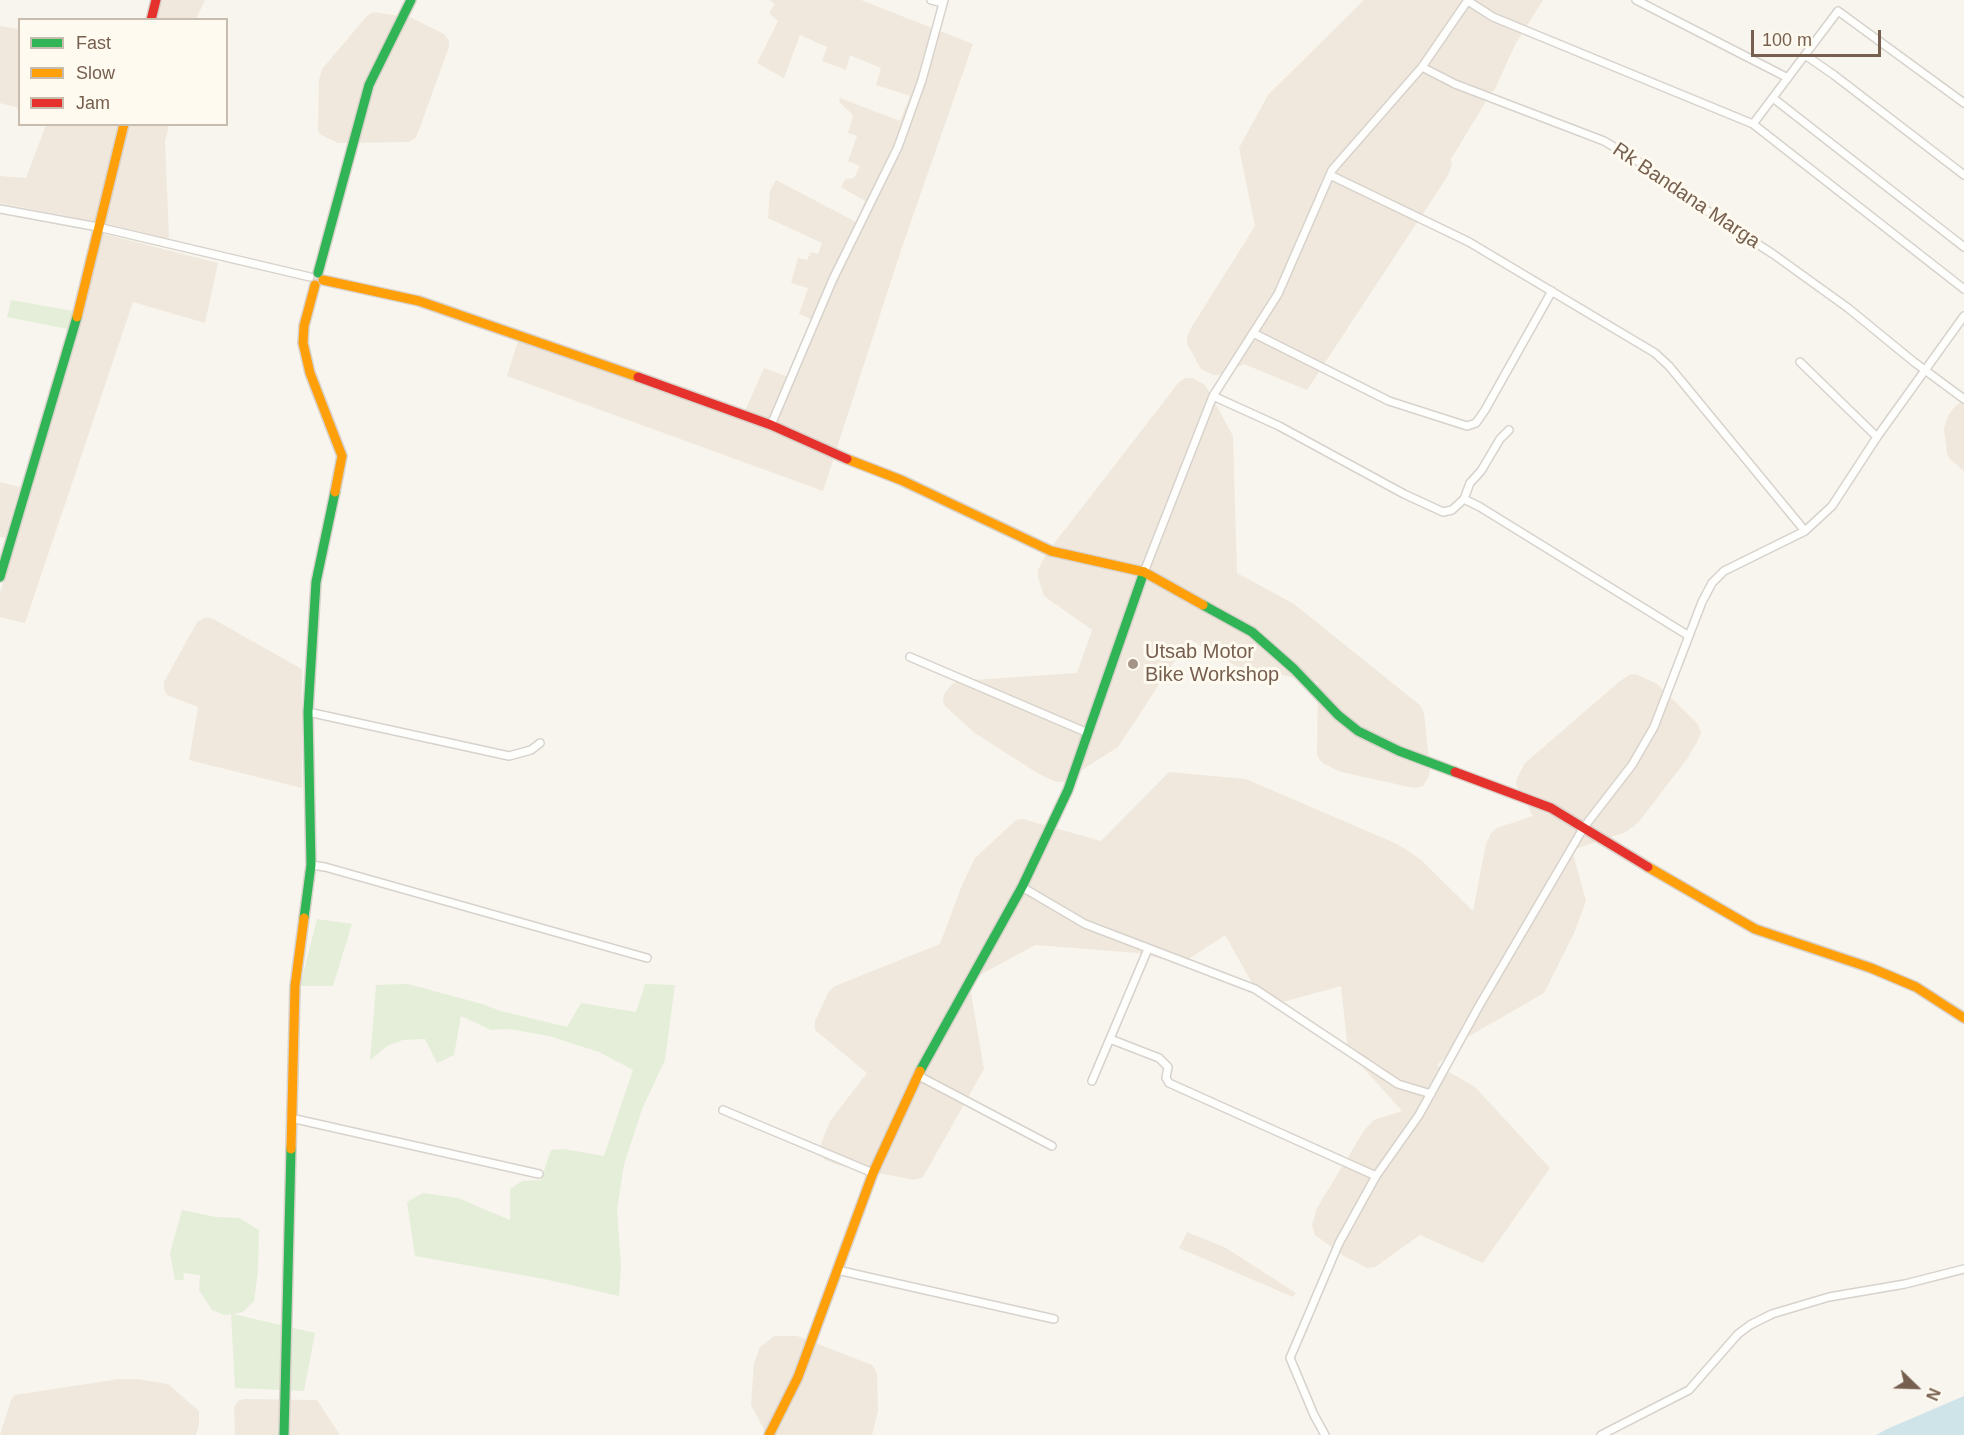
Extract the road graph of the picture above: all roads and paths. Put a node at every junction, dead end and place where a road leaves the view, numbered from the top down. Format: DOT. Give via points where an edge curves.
graph roads {
  1 [pos="156,0"];
  2 [pos="411,0"];
  3 [pos="931,0"];
  4 [pos="1468,0"];
  5 [pos="1636,0"];
  6 [pos="943,2"];
  7 [pos="152,18"];
  8 [pos="1805,55"];
  9 [pos="1422,67"];
  10 [pos="1788,78"];
  11 [pos="1773,98"];
  12 [pos="1964,103"];
  13 [pos="1753,124"];
  14 [pos="123,126"];
  15 [pos="1330,175"];
  16 [pos="1964,175"];
  17 [pos="0,208"];
  18 [pos="98,227"];
  19 [pos="1964,247"];
  20 [pos="316,279"];
  21 [pos="1964,289"];
  22 [pos="1552,291"];
  23 [pos="1964,316"];
  24 [pos="1253,333"];
  25 [pos="1800,362"];
  26 [pos="1924,369"];
  27 [pos="1213,396"];
  28 [pos="1964,399"];
  29 [pos="771,425"];
  30 [pos="1509,430"];
  31 [pos="1877,437"];
  32 [pos="1464,499"];
  33 [pos="1805,531"];
  34 [pos="1144,572"];
  35 [pos="0,577"];
  36 [pos="1689,636"];
  37 [pos="910,657"];
  38 [pos="308,712"];
  39 [pos="1088,733"];
  40 [pos="540,743"];
  41 [pos="1584,827"];
  42 [pos="311,866"];
  43 [pos="1022,887"];
  44 [pos="1148,949"];
  45 [pos="647,958"];
  46 [pos="1964,1018"];
  47 [pos="1110,1039"];
  48 [pos="917,1075"];
  49 [pos="1092,1081"];
  50 [pos="1431,1094"];
  51 [pos="723,1110"];
  52 [pos="291,1118"];
  53 [pos="1052,1146"];
  54 [pos="873,1173"];
  55 [pos="539,1174"];
  56 [pos="1376,1176"];
  57 [pos="1964,1269"];
  58 [pos="837,1270"];
  59 [pos="1054,1319"];
  60 [pos="284,1435"];
  61 [pos="770,1435"];
  62 [pos="1325,1435"];
  63 [pos="1601,1435"];
  1 -- 7 [label="street"];
  2 -- 20 [label="street" via="369,85"];
  3 -- 6 [label="street"];
  4 -- 9 [label="street"];
  4 -- 13 [label="street" via="1492,17"];
  5 -- 10 [label="street"];
  6 -- 29 [label="street" via="922,80 898,147 833,279"];
  8 -- 10 [label="street"];
  8 -- 12 [label="street" via="1838,11"];
  8 -- 16 [label="street"];
  9 -- 15 [label="street"];
  9 -- 26 [label="street, Rk Bandana Marga" via="1455,84 1604,141 1782,260"];
  10 -- 11 [label="street"];
  11 -- 13 [label="street"];
  11 -- 19 [label="street"];
  13 -- 21 [label="street"];
  14 -- 18 [label="street"];
  15 -- 22 [label="street" via="1469,242"];
  15 -- 24 [label="street" via="1278,294"];
  17 -- 18 [label="street"];
  18 -- 20 [label="street"];
  18 -- 35 [label="street" via="74,328"];
  20 -- 29 [label="street" via="419,301"];
  20 -- 38 [label="street" via="303,343 310,373 342,456 316,582"];
  22 -- 24 [label="street" via="1485,410 1476,423 1467,426 1389,401"];
  22 -- 33 [label="street" via="1662,360"];
  23 -- 26 [label="street"];
  24 -- 27 [label="street"];
  25 -- 31 [label="street"];
  26 -- 28 [label="street, Rk Bandana Marga"];
  26 -- 31 [label="street"];
  27 -- 32 [label="street" via="1443,512 1452,510"];
  27 -- 34 [label="street"];
  29 -- 34 [label="street" via="1051,550"];
  30 -- 32 [label="street" via="1470,483"];
  31 -- 33 [label="street" via="1832,506"];
  32 -- 36 [label="street"];
  33 -- 36 [label="street" via="1724,571 1712,583"];
  34 -- 39 [label="street"];
  34 -- 41 [label="street" via="1252,632 1358,731 1399,751 1551,808"];
  36 -- 41 [label="street" via="1654,727 1632,765"];
  37 -- 39 [label="street"];
  38 -- 40 [label="street" via="509,756"];
  38 -- 42 [label="street"];
  39 -- 43 [label="street" via="1068,790"];
  41 -- 46 [label="street" via="1755,929 1916,987"];
  41 -- 50 [label="street"];
  42 -- 45 [label="street"];
  42 -- 52 [label="street" via="295,986"];
  43 -- 44 [label="street" via="1084,924"];
  43 -- 48 [label="street"];
  44 -- 47 [label="street"];
  44 -- 50 [label="street" via="1256,988 1398,1084"];
  47 -- 49 [label="street"];
  47 -- 56 [label="street" via="1159,1058 1168,1067 1169,1083"];
  48 -- 53 [label="street"];
  48 -- 54 [label="street"];
  50 -- 56 [label="street"];
  51 -- 54 [label="street"];
  52 -- 55 [label="street"];
  52 -- 60 [label="street"];
  54 -- 58 [label="street"];
  56 -- 62 [label="street" via="1339,1243 1290,1358"];
  57 -- 63 [label="street" via="1829,1297 1772,1314 1738,1334 1689,1390"];
  58 -- 59 [label="street"];
  58 -- 61 [label="street" via="798,1377"];
}
